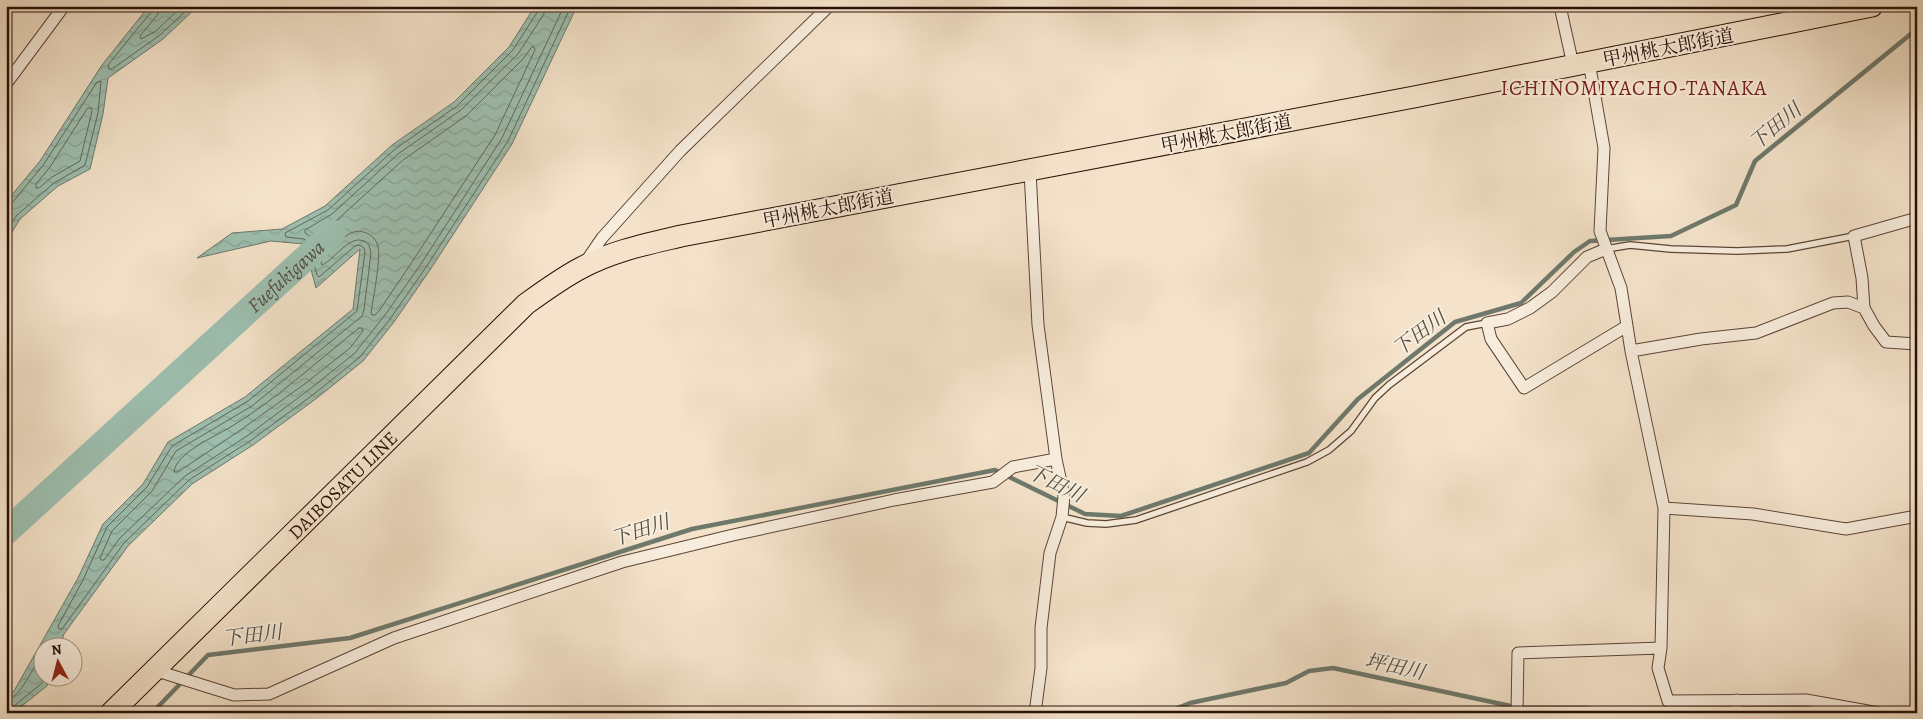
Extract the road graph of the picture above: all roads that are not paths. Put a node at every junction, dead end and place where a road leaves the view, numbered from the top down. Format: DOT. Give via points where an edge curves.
graph roads {
  1 [pos="64,6"];
  2 [pos="829,6"];
  3 [pos="1560,6"];
  4 [pos="1872,6"];
  5 [pos="1581,64"];
  6 [pos="6,84"];
  7 [pos="1030,171"];
  8 [pos="1917,218"];
  9 [pos="1854,236"];
  10 [pos="1606,249"];
  11 [pos="583,267"];
  12 [pos="1864,308"];
  13 [pos="1487,323"];
  14 [pos="1627,326"];
  15 [pos="1917,344"];
  16 [pos="1631,351"];
  17 [pos="1056,459"];
  18 [pos="1664,508"];
  19 [pos="1062,515"];
  20 [pos="1917,516"];
  21 [pos="1661,648"];
  22 [pos="162,673"];
  23 [pos="1737,700"];
  24 [pos="111,713"];
  25 [pos="1035,713"];
  26 [pos="1517,713"];
  27 [pos="1736,713"];
  28 [pos="1879,713"];
  1 -- 6 [label="street"];
  2 -- 11 [label="street" via="680,151 602,238"];
  3 -- 5 [label="street"];
  4 -- 5 [label="highway, 甲州桃太郎街道"];
  5 -- 7 [label="highway, 甲州桃太郎街道"];
  5 -- 10 [label="street" via="1604,148 1600,230"];
  7 -- 11 [label="highway, 甲州桃太郎街道" via="681,236 626,250"];
  7 -- 17 [label="street" via="1038,324"];
  8 -- 9 [label="street"];
  9 -- 10 [label="lane" via="1787,249 1737,251 1630,245"];
  9 -- 12 [label="street"];
  10 -- 13 [label="street" via="1587,257 1552,292 1530,308 1508,319"];
  10 -- 14 [label="street" via="1621,288"];
  11 -- 22 [label="highway, DAIBOSATU LINE" via="526,304"];
  12 -- 15 [label="street" via="1886,342"];
  12 -- 16 [label="street" via="1848,302 1833,303 1756,333"];
  13 -- 14 [label="street" via="1491,339 1524,388"];
  13 -- 19 [label="lane" via="1466,327 1389,385 1375,398 1352,431 1329,450 1306,462 1136,520 1086,523"];
  14 -- 16 [label="street"];
  16 -- 18 [label="street"];
  17 -- 19 [label="street" via="1064,496"];
  17 -- 22 [label="street" via="1013,467 992,482 885,502 622,562 394,638 269,694 234,695"];
  18 -- 20 [label="street" via="1753,514 1846,529"];
  18 -- 21 [label="street"];
  19 -- 25 [label="street" via="1050,553"];
  21 -- 23 [label="street" via="1658,668 1668,701"];
  21 -- 26 [label="street" via="1518,653"];
  22 -- 24 [label="highway, DAIBOSATU LINE"];
  23 -- 27 [label="street"];
  23 -- 28 [label="street" via="1806,700"];
}
